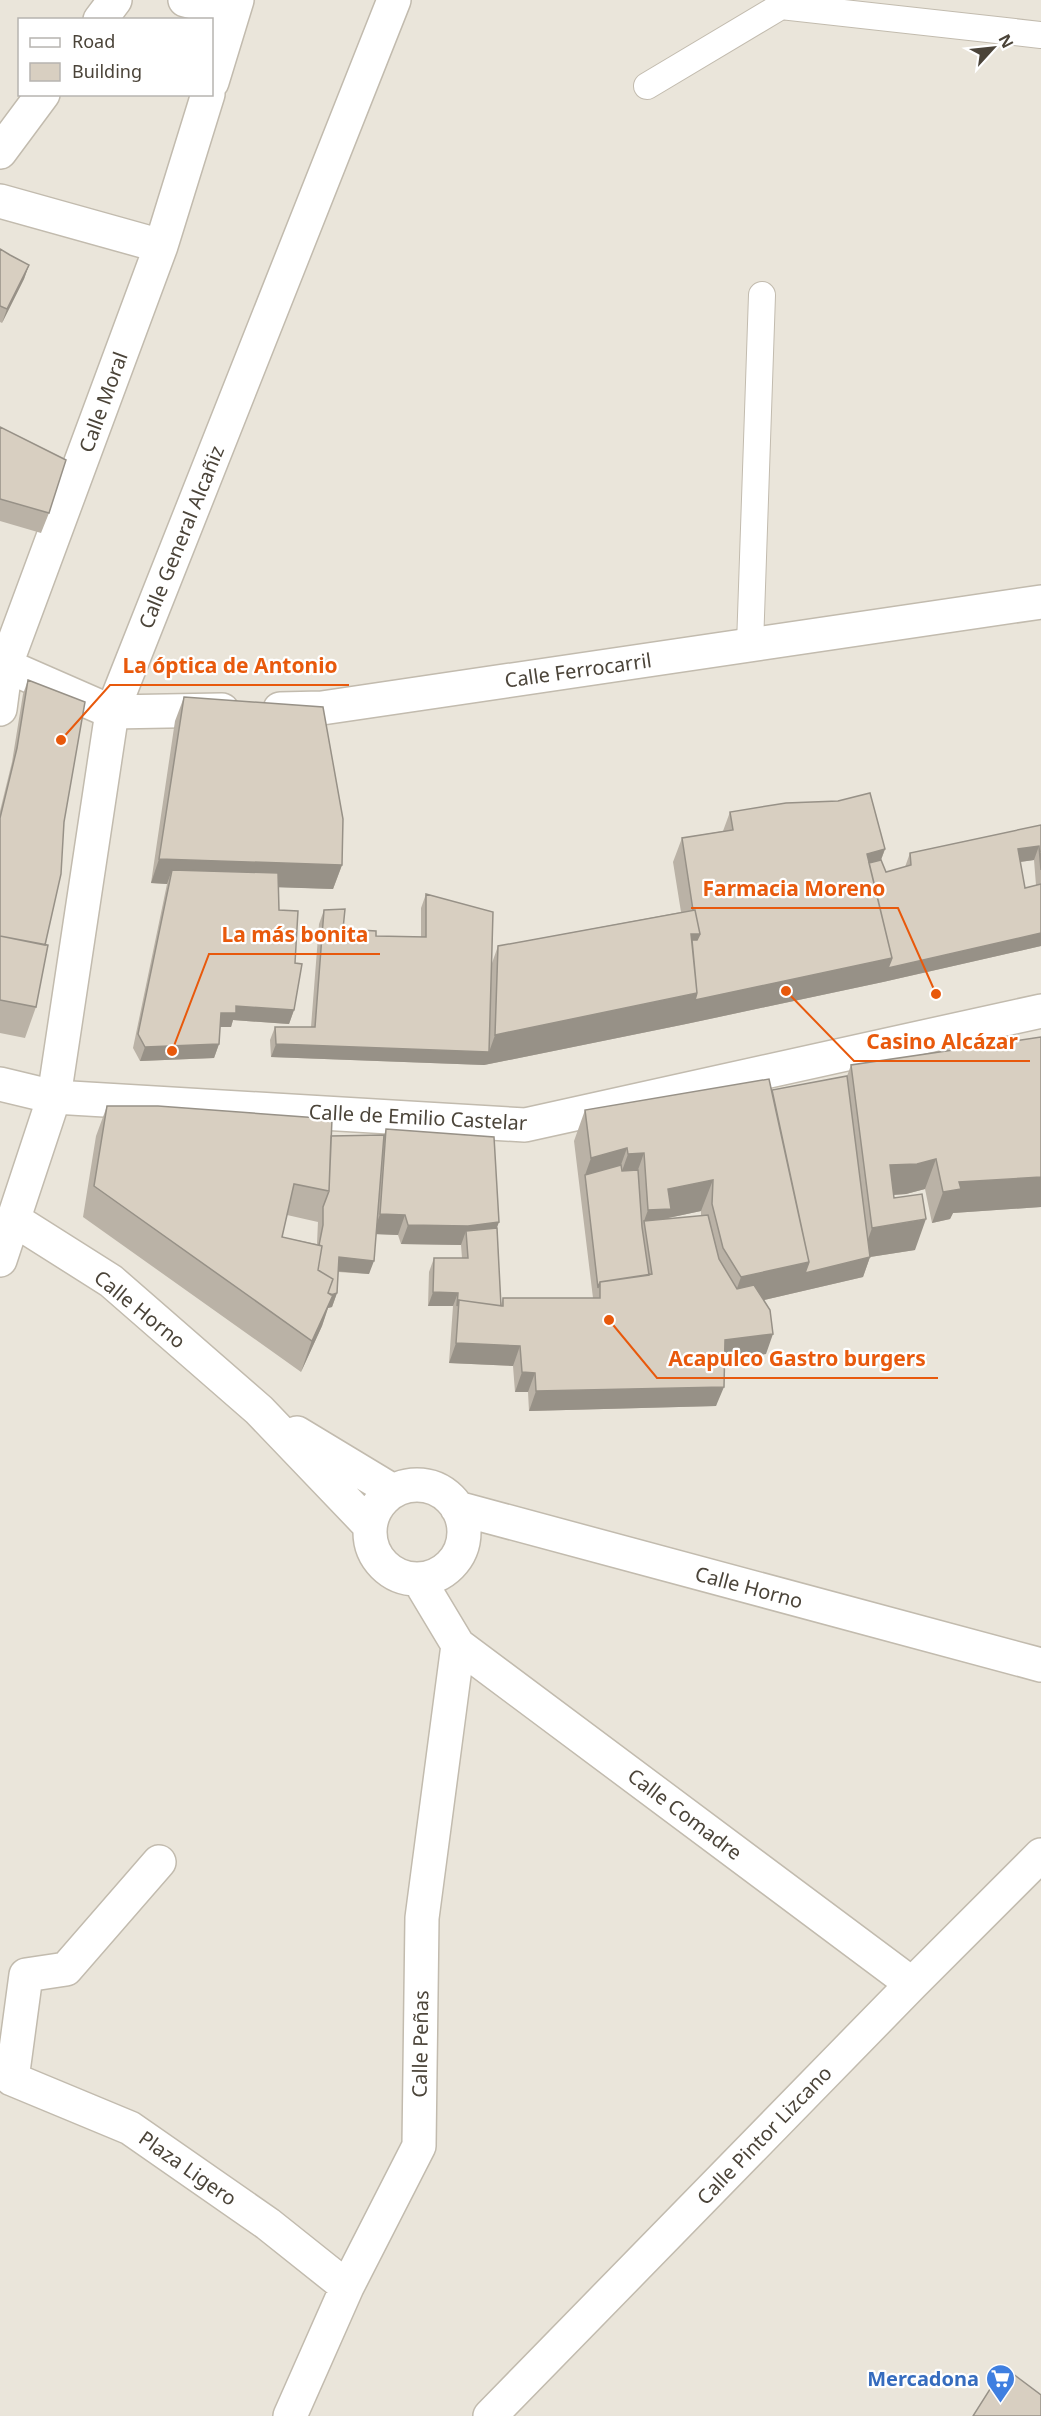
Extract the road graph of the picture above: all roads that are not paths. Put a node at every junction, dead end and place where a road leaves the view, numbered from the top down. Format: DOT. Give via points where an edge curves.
graph roads {
  1 [pos="115,0"];
  2 [pos="185,0"];
  3 [pos="394,0"];
  4 [pos="235,6"];
  5 [pos="102,18"];
  6 [pos="1041,35"];
  7 [pos="213,79"];
  8 [pos="646,86"];
  9 [pos="42,96"];
  10 [pos="207,96"];
  11 [pos="0,152"];
  12 [pos="0,201"];
  13 [pos="161,246"];
  14 [pos="762,295"];
  15 [pos="1041,602"];
  16 [pos="750,645"];
  17 [pos="3,664"];
  18 [pos="0,710"];
  19 [pos="112,712"];
  20 [pos="1041,1011"];
  21 [pos="0,1084"];
  22 [pos="54,1097"];
  23 [pos="13,1219"];
  24 [pos="0,1260"];
  25 [pos="259,1410"];
  26 [pos="393,1491"];
  27 [pos="457,1508"];
  28 [pos="370,1526"];
  29 [pos="419,1580"];
  30 [pos="458,1645"];
  31 [pos="1041,1665"];
  32 [pos="1041,1855"];
  33 [pos="159,1862"];
  34 [pos="912,1984"];
  35 [pos="6,2075"];
  36 [pos="347,2287"];
  37 [pos="290,2416"];
  38 [pos="490,2416"];
  1 -- 5 [label="street"];
  2 -- 4 [label="street"];
  3 -- 19 [label="street, Calle General Alcañiz"];
  4 -- 7 [label="street"];
  6 -- 8 [label="lane" via="781,6"];
  9 -- 11 [label="street"];
  10 -- 13 [label="street, Calle Moral"];
  12 -- 13 [label="street"];
  13 -- 17 [label="street, Calle Moral"];
  14 -- 16 [label="lane"];
  15 -- 16 [label="street, Calle Ferrocarril"];
  16 -- 19 [label="street, Calle Ferrocarril" via="322,708"];
  17 -- 18 [label="street, Calle Moral"];
  17 -- 19 [label="street"];
  19 -- 22 [label="street, Calle General Alcañiz"];
  20 -- 22 [label="street, Calle de Emilio Castelar" via="525,1125"];
  21 -- 22 [label="street, Calle de Emilio Castelar"];
  22 -- 23 [label="street, Calle General Alcañiz"];
  23 -- 24 [label="street, Calle General Alcañiz"];
  23 -- 25 [label="street, Calle Horno" via="111,1281"];
  25 -- 26 [label="street, Calle Horno"];
  25 -- 28 [label="street, Calle Horno"];
  26 -- 27 [label="street" via="406,1486 435,1488"];
  26 -- 28 [label="street" via="382,1500"];
  27 -- 29 [label="street" via="464,1539 458,1555 448,1568"];
  27 -- 31 [label="street, Calle Horno"];
  28 -- 29 [label="street" via="377,1558 403,1577"];
  29 -- 30 [label="street"];
  30 -- 34 [label="street, Calle Comadre"];
  30 -- 36 [label="street, Calle Peñas" via="422,1918 419,2146"];
  32 -- 34 [label="street, Calle Pintor Lizcano"];
  33 -- 35 [label="street, Plaza Ligero" via="66,1969 26,1975"];
  34 -- 38 [label="street, Calle Pintor Lizcano"];
  35 -- 36 [label="street, Plaza Ligero" via="130,2128 268,2224"];
  36 -- 37 [label="street, Calle Peñas"];
}
